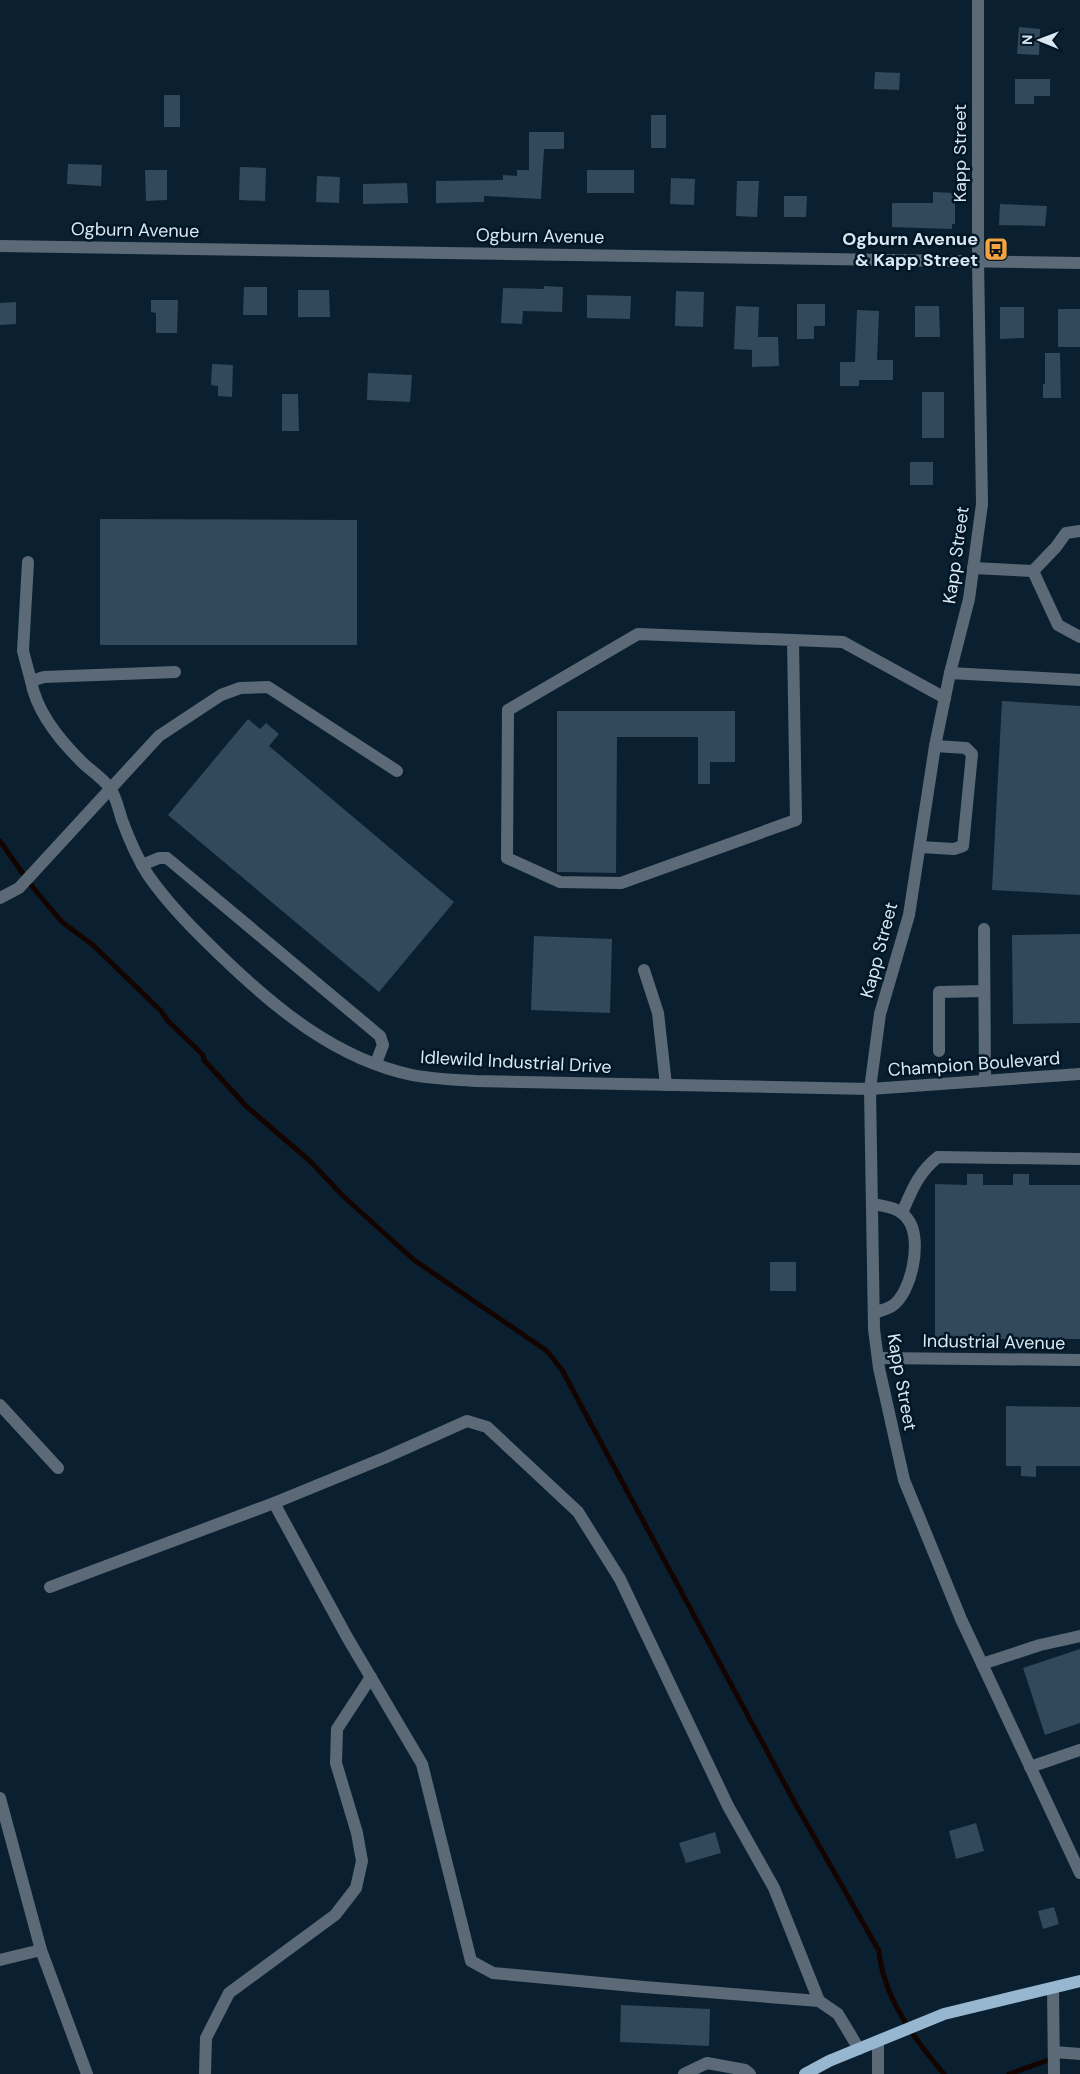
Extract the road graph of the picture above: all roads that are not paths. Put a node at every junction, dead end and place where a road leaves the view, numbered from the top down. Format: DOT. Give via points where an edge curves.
graph roads {
  1 [pos="978,0"];
  2 [pos="0,246"];
  3 [pos="978,260"];
  4 [pos="1080,263"];
  5 [pos="1080,531"];
  6 [pos="28,562"];
  7 [pos="973,568"];
  8 [pos="1033,571"];
  9 [pos="1080,637"];
  10 [pos="793,641"];
  11 [pos="176,672"];
  12 [pos="950,673"];
  13 [pos="1080,680"];
  14 [pos="31,681"];
  15 [pos="945,698"];
  16 [pos="935,746"];
  17 [pos="397,771"];
  18 [pos="111,789"];
  19 [pos="920,847"];
  20 [pos="142,864"];
  21 [pos="0,898"];
  22 [pos="0,904"];
  23 [pos="984,930"];
  24 [pos="644,970"];
  25 [pos="984,990"];
  26 [pos="939,1051"];
  27 [pos="376,1063"];
  28 [pos="1080,1074"];
  29 [pos="985,1080"];
  30 [pos="666,1085"];
  31 [pos="870,1089"];
  32 [pos="1080,1159"];
  33 [pos="872,1204"];
  34 [pos="902,1213"];
  35 [pos="874,1313"];
  36 [pos="878,1358"];
  37 [pos="1080,1360"];
  38 [pos="0,1405"];
  39 [pos="58,1468"];
  40 [pos="274,1503"];
  41 [pos="50,1587"];
  42 [pos="1080,1636"];
  43 [pos="982,1664"];
  44 [pos="371,1677"];
  45 [pos="1080,1750"];
  46 [pos="1030,1767"];
  47 [pos="0,1798"];
  48 [pos="1080,1874"];
  49 [pos="41,1950"];
  50 [pos="0,1960"];
  51 [pos="1080,1981"];
  52 [pos="1053,1988"];
  53 [pos="819,2001"];
  54 [pos="878,2041"];
  55 [pos="859,2049"];
  56 [pos="1054,2052"];
  57 [pos="1080,2054"];
  58 [pos="88,2074"];
  59 [pos="205,2074"];
  60 [pos="684,2074"];
  61 [pos="750,2074"];
  62 [pos="805,2074"];
  63 [pos="878,2074"];
  64 [pos="1054,2074"];
  1 -- 3 [label="street, Kapp Street"];
  2 -- 3 [label="street, Ogburn Avenue"];
  3 -- 4 [label="street, Ogburn Avenue"];
  3 -- 7 [label="street, Kapp Street" via="982,504"];
  5 -- 8 [label="street" via="1066,533"];
  6 -- 14 [label="street" via="23,651"];
  7 -- 8 [label="street"];
  7 -- 12 [label="street, Kapp Street" via="969,598"];
  8 -- 9 [label="street" via="1058,625"];
  10 -- 10 [label="street" via="638,634 508,710 507,858 560,882 621,883 796,820"];
  10 -- 15 [label="street" via="843,642"];
  11 -- 14 [label="street" via="44,677"];
  12 -- 13 [label="street"];
  12 -- 15 [label="street, Kapp Street"];
  14 -- 18 [label="street" via="34,696 62,744"];
  15 -- 16 [label="street, Kapp Street"];
  16 -- 19 [label="street, Kapp Street"];
  16 -- 19 [label="street" via="966,748 972,754 963,846 954,849"];
  17 -- 18 [label="street" via="268,687 240,688 221,695 159,736"];
  18 -- 20 [label="street, Idlewild Industrial Drive" via="130,842"];
  18 -- 21 [label="street" via="19,888"];
  19 -- 31 [label="street, Kapp Street" via="909,915 880,1014"];
  20 -- 27 [label="street, Idlewild Industrial Drive" via="165,898 189,925 252,986 316,1035"];
  20 -- 27 [label="street" via="167,858 380,1036 382,1044"];
  21 -- 22 [label="street"];
  23 -- 25 [label="street"];
  24 -- 30 [label="street" via="658,1013"];
  25 -- 26 [label="street" via="938,992"];
  25 -- 29 [label="street"];
  27 -- 30 [label="street, Idlewild Industrial Drive" via="439,1079"];
  28 -- 29 [label="street, Champion Boulevard"];
  29 -- 31 [label="street, Champion Boulevard"];
  30 -- 31 [label="street, Idlewild Industrial Drive"];
  31 -- 33 [label="street, Kapp Street"];
  32 -- 34 [label="street" via="938,1157 924,1168"];
  33 -- 34 [label="street" via="891,1207"];
  33 -- 35 [label="street, Kapp Street"];
  34 -- 35 [label="street" via="914,1234 913,1270 908,1287 892,1307"];
  35 -- 36 [label="street, Kapp Street"];
  36 -- 37 [label="street, Industrial Avenue"];
  36 -- 43 [label="street, Kapp Street" via="904,1480"];
  38 -- 39 [label="street"];
  40 -- 41 [label="street"];
  40 -- 44 [label="street"];
  40 -- 53 [label="street" via="468,1421 487,1428 525,1462 578,1512 620,1579 728,1806 774,1888"];
  42 -- 43 [label="street"];
  43 -- 46 [label="street, Kapp Street"];
  44 -- 53 [label="street" via="422,1764 470,1961 493,1973"];
  44 -- 59 [label="street" via="337,1729 336,1763 362,1861 356,1888 335,1915 229,1993 206,2038"];
  45 -- 46 [label="street"];
  46 -- 48 [label="street, Kapp Street"];
  47 -- 49 [label="street"];
  49 -- 50 [label="street"];
  49 -- 58 [label="street"];
  51 -- 52 [label="main road"];
  52 -- 54 [label="main road" via="944,2014"];
  52 -- 56 [label="street"];
  53 -- 55 [label="street" via="838,2014"];
  54 -- 55 [label="main road"];
  54 -- 63 [label="street"];
  55 -- 62 [label="main road"];
  56 -- 57 [label="street"];
  56 -- 64 [label="street"];
  60 -- 61 [label="street" via="707,2063 745,2070"];
}
